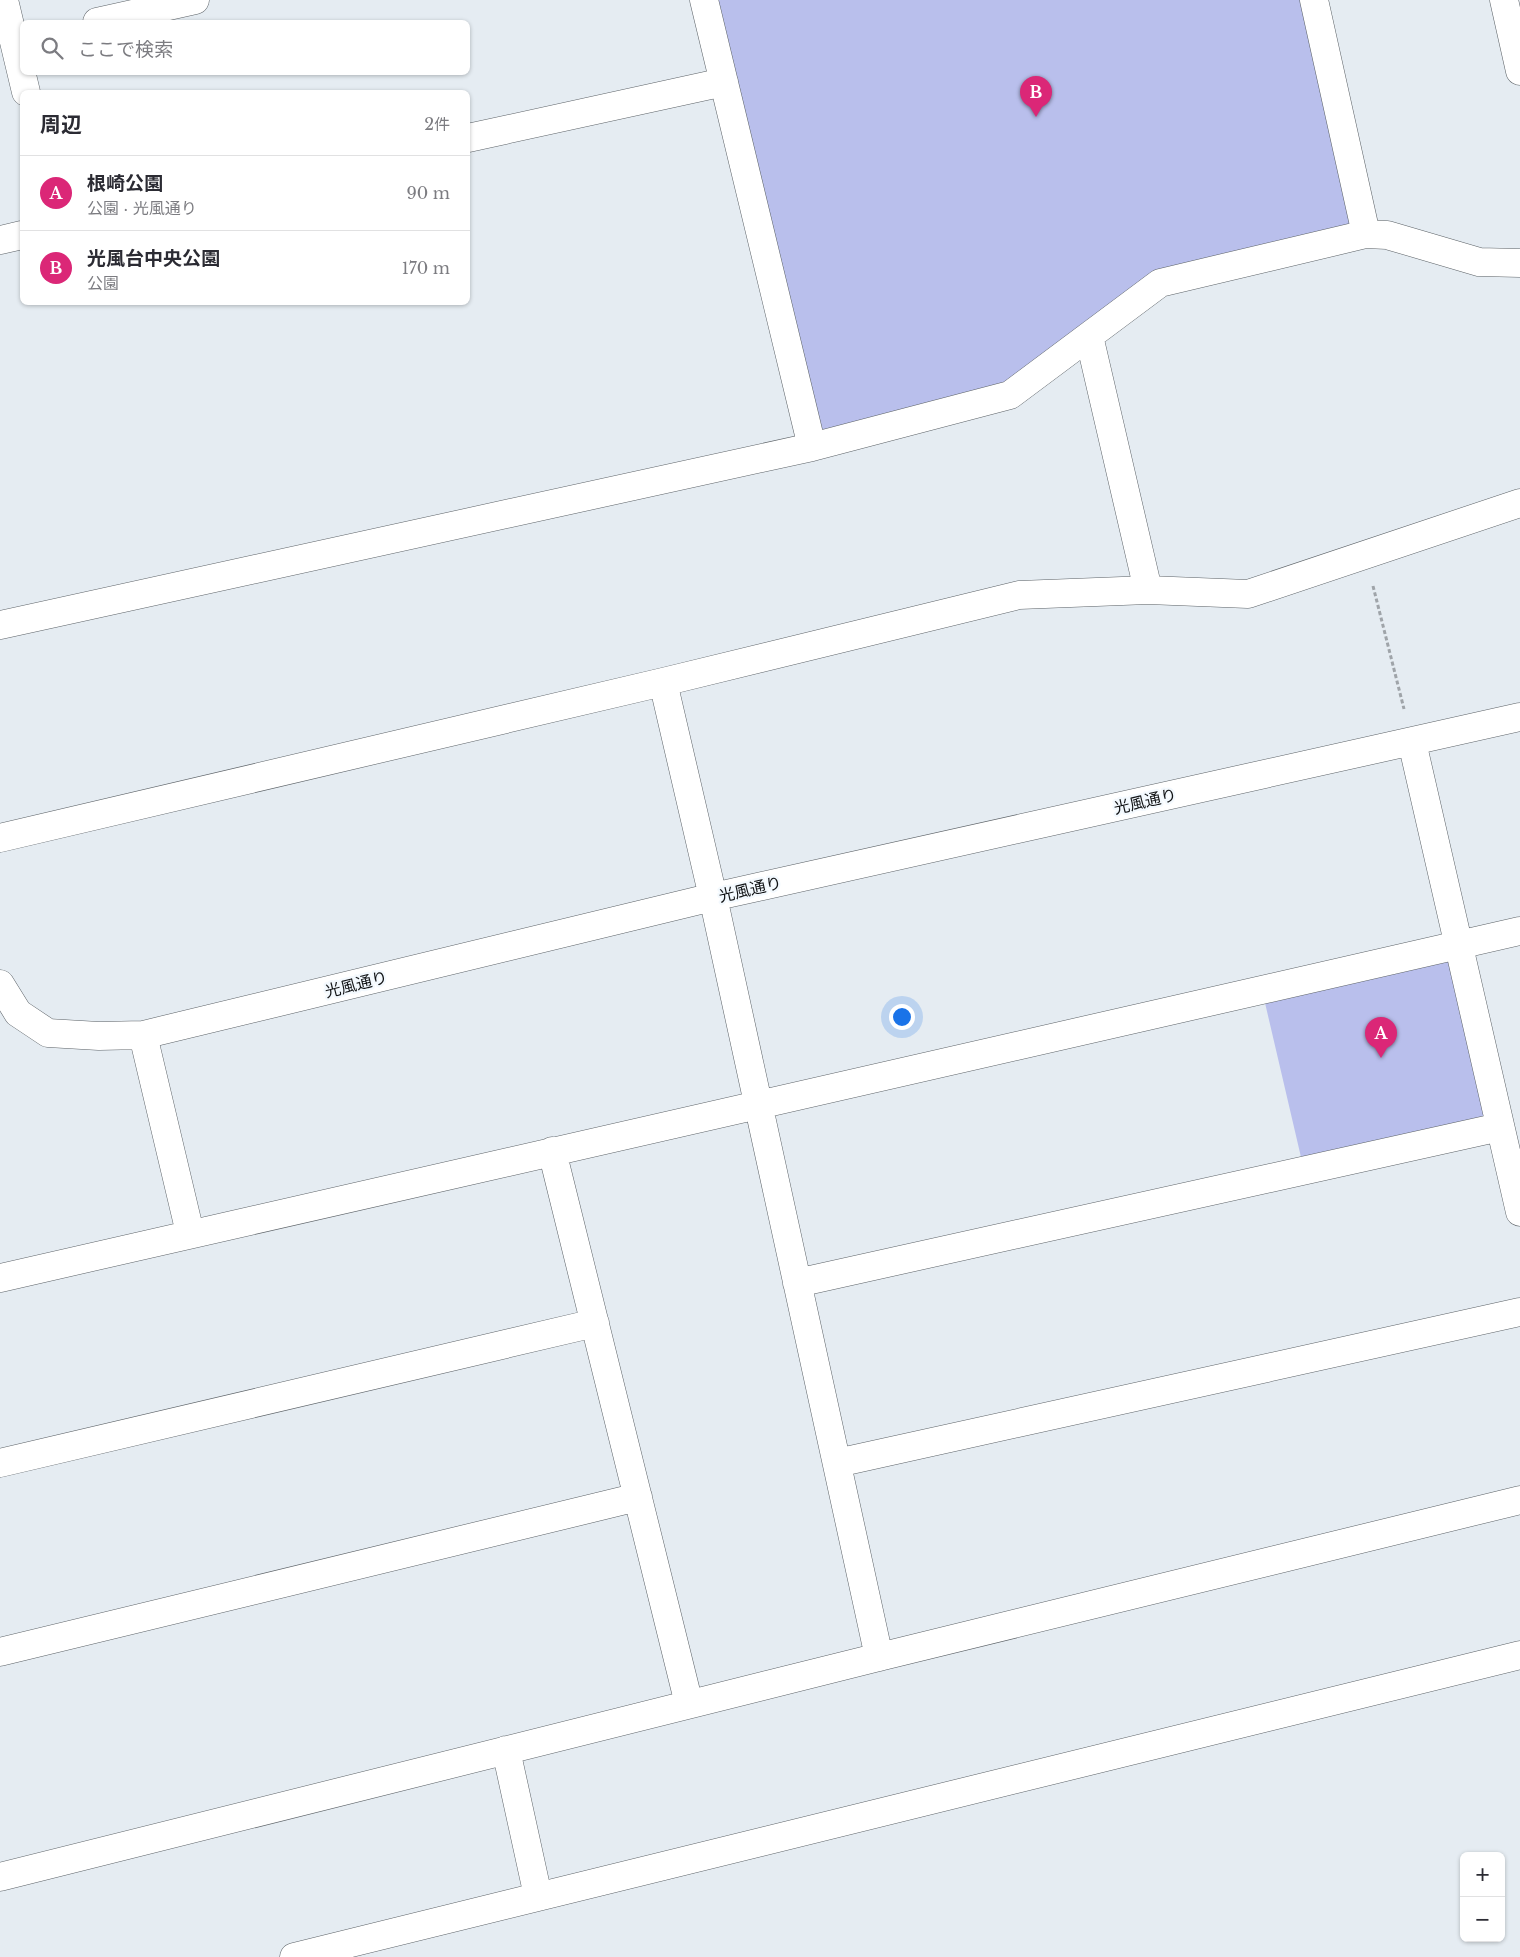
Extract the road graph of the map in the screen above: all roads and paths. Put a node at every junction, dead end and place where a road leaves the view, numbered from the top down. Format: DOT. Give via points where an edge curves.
graph roads {
  1 [pos="4,0"];
  2 [pos="195,0"];
  3 [pos="704,0"];
  4 [pos="1314,0"];
  5 [pos="1504,0"];
  6 [pos="106,20"];
  7 [pos="18,41"];
  8 [pos="20,54"];
  9 [pos="1520,71"];
  10 [pos="23,75"];
  11 [pos="724,82"];
  12 [pos="26,90"];
  13 [pos="470,138"];
  14 [pos="1366,234"];
  15 [pos="20,235"];
  16 [pos="0,240"];
  17 [pos="1520,263"];
  18 [pos="1089,336"];
  19 [pos="812,447"];
  20 [pos="1520,503"];
  21 [pos="1366,554"];
  22 [pos="1148,590"];
  23 [pos="0,625"];
  24 [pos="663,682"];
  25 [pos="1520,718"];
  26 [pos="1412,742"];
  27 [pos="0,838"];
  28 [pos="713,898"];
  29 [pos="1520,931"];
  30 [pos="1458,946"];
  31 [pos="0,984"];
  32 [pos="143,1035"];
  33 [pos="758,1104"];
  34 [pos="1500,1126"];
  35 [pos="552,1151"];
  36 [pos="1520,1212"];
  37 [pos="190,1233"];
  38 [pos="0,1278"];
  39 [pos="797,1283"];
  40 [pos="1520,1312"];
  41 [pos="595,1323"];
  42 [pos="0,1463"];
  43 [pos="837,1463"];
  44 [pos="638,1498"];
  45 [pos="1520,1500"];
  46 [pos="0,1652"];
  47 [pos="1520,1654"];
  48 [pos="879,1657"];
  49 [pos="689,1704"];
  50 [pos="506,1750"];
  51 [pos="0,1876"];
  52 [pos="538,1896"];
  53 [pos="294,1957"];
  1 -- 7 [label="street"];
  2 -- 6 [label="street"];
  3 -- 11 [label="street"];
  4 -- 14 [label="street"];
  5 -- 9 [label="street"];
  7 -- 8 [label="street"];
  10 -- 12 [label="street"];
  11 -- 13 [label="street"];
  11 -- 19 [label="street"];
  14 -- 17 [label="street" via="1387,235 1479,262"];
  14 -- 18 [label="street" via="1160,283"];
  15 -- 16 [label="street"];
  18 -- 19 [label="street" via="1010,395"];
  18 -- 22 [label="street"];
  19 -- 23 [label="street"];
  20 -- 21 [label="street"];
  21 -- 22 [label="street" via="1248,594"];
  21 -- 26 [label="path"];
  22 -- 24 [label="street" via="1019,595"];
  24 -- 27 [label="street"];
  24 -- 28 [label="street"];
  25 -- 26 [label="street, 光風通り"];
  26 -- 28 [label="street, 光風通り"];
  26 -- 30 [label="street"];
  28 -- 32 [label="street, 光風通り"];
  28 -- 33 [label="street"];
  29 -- 30 [label="street"];
  30 -- 33 [label="street"];
  30 -- 34 [label="street"];
  31 -- 32 [label="street, 光風通り" via="18,1013 48,1032"];
  32 -- 37 [label="street"];
  33 -- 35 [label="street"];
  33 -- 39 [label="street"];
  34 -- 36 [label="street"];
  34 -- 39 [label="street"];
  35 -- 37 [label="street"];
  35 -- 41 [label="street"];
  37 -- 38 [label="street"];
  39 -- 43 [label="street"];
  40 -- 43 [label="street"];
  41 -- 42 [label="street"];
  41 -- 44 [label="street"];
  43 -- 48 [label="street"];
  44 -- 46 [label="street"];
  44 -- 49 [label="street"];
  45 -- 48 [label="street"];
  47 -- 52 [label="street"];
  48 -- 49 [label="street"];
  49 -- 50 [label="street"];
  50 -- 51 [label="street"];
  50 -- 52 [label="street"];
  52 -- 53 [label="street"];
}
